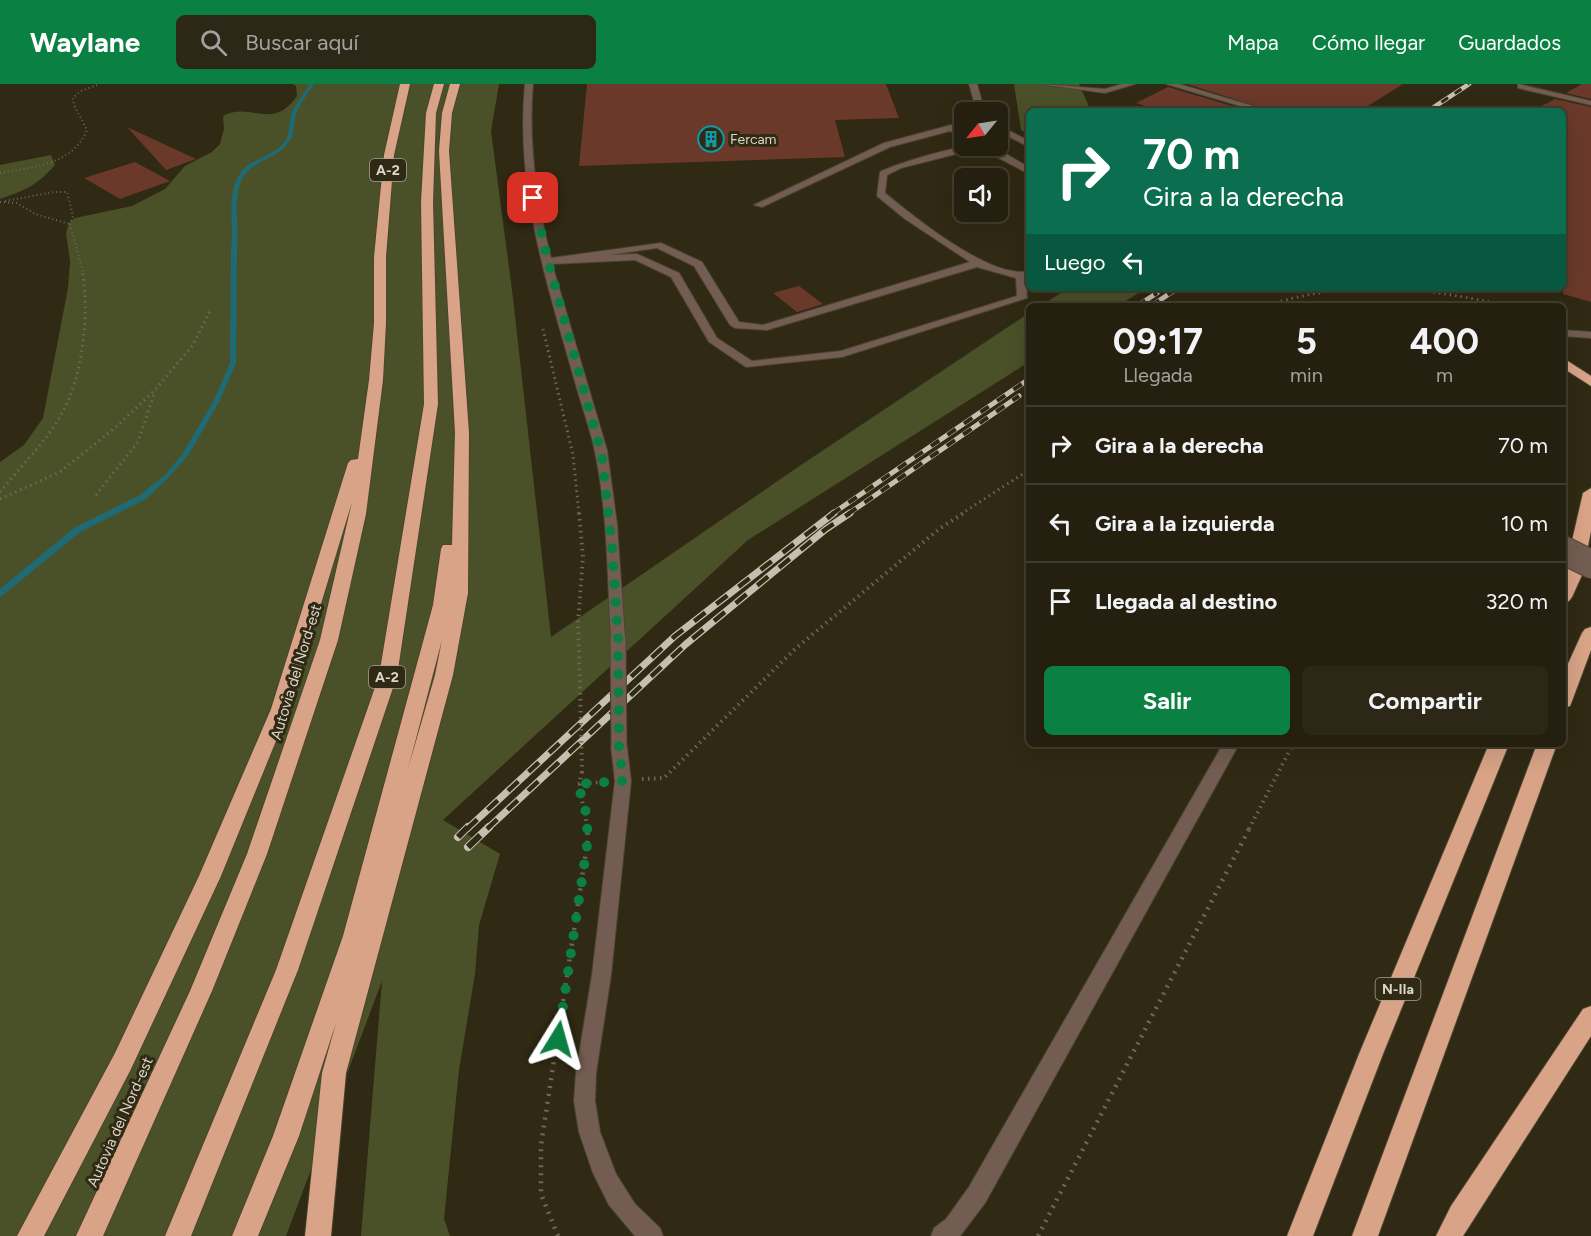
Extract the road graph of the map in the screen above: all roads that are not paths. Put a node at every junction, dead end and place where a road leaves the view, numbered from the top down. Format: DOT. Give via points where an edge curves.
graph roads {
  1 [pos="405,84"];
  2 [pos="439,84"];
  3 [pos="455,84"];
  4 [pos="529,84"];
  5 [pos="973,84"];
  6 [pos="1044,84"];
  7 [pos="1131,84"];
  8 [pos="1170,84"];
  9 [pos="1521,86"];
  10 [pos="978,102"];
  11 [pos="1591,103"];
  12 [pos="1255,108"];
  13 [pos="954,130"];
  14 [pos="1008,133"];
  15 [pos="1026,142"];
  16 [pos="954,153"];
  17 [pos="1000,156"];
  18 [pos="1026,169"];
  19 [pos="759,205"];
  20 [pos="548,261"];
  21 [pos="979,263"];
  22 [pos="1025,275"];
  23 [pos="1566,333"];
  24 [pos="1591,335"];
  25 [pos="1566,364"];
  26 [pos="1591,382"];
  27 [pos="372,411"];
  28 [pos="462,433"];
  29 [pos="1591,493"];
  30 [pos="1591,543"];
  31 [pos="1566,544"];
  32 [pos="1591,557"];
  33 [pos="1566,559"];
  34 [pos="1583,572"];
  35 [pos="1566,593"];
  36 [pos="1591,633"];
  37 [pos="1566,693"];
  38 [pos="1229,747"];
  39 [pos="1498,747"];
  40 [pos="1546,747"];
  41 [pos="1591,1016"];
  42 [pos="30,1236"];
  43 [pos="89,1236"];
  44 [pos="178,1236"];
  45 [pos="245,1236"];
  46 [pos="318,1236"];
  47 [pos="652,1236"];
  48 [pos="942,1236"];
  49 [pos="1300,1236"];
  50 [pos="1365,1236"];
  51 [pos="1449,1236"];
  1 -- 27 [label="highway, Autovia del Nord-est / A-2" via="389,155"];
  2 -- 44 [label="highway, A-2" via="431,113 427,202 431,404 388,676 287,970"];
  3 -- 28 [label="highway" via="447,112 444,151"];
  4 -- 20 [label="street" via="525,110 529,176"];
  5 -- 10 [label="street"];
  6 -- 7 [label="street" via="1105,91"];
  8 -- 12 [label="street"];
  9 -- 11 [label="street"];
  13 -- 19 [label="street" via="887,145"];
  14 -- 15 [label="street"];
  16 -- 21 [label="street" via="898,166 883,174 880,194"];
  17 -- 18 [label="street"];
  20 -- 21 [label="street" via="658,245 698,264 735,325 763,328"];
  20 -- 22 [label="street" via="637,257 675,275 712,340 750,365 842,354 1022,298"];
  20 -- 47 [label="street, bridge" via="602,456 618,638 623,781 586,1077 586,1114 596,1155 609,1184 632,1220"];
  21 -- 22 [label="street"];
  23 -- 24 [label="street"];
  25 -- 26 [label="highway"];
  27 -- 42 [label="highway" via="280,709 162,979"];
  27 -- 43 [label="highway, Autovia del Nord-est / A-2" via="355,525 329,640 298,739 257,854 201,991"];
  28 -- 45 [label="highway" via="442,604 354,936 286,1136"];
  28 -- 46 [label="highway" via="457,605 444,675 334,1073"];
  29 -- 34 [label="highway"];
  30 -- 34 [label="highway"];
  31 -- 32 [label="street, bridge"];
  33 -- 34 [label="street, bridge"];
  34 -- 35 [label="highway"];
  36 -- 37 [label="highway"];
  38 -- 48 [label="street" via="977,1195 954,1227"];
  39 -- 49 [label="highway, N-IIa"];
  40 -- 50 [label="highway"];
  41 -- 51 [label="highway"];
}
